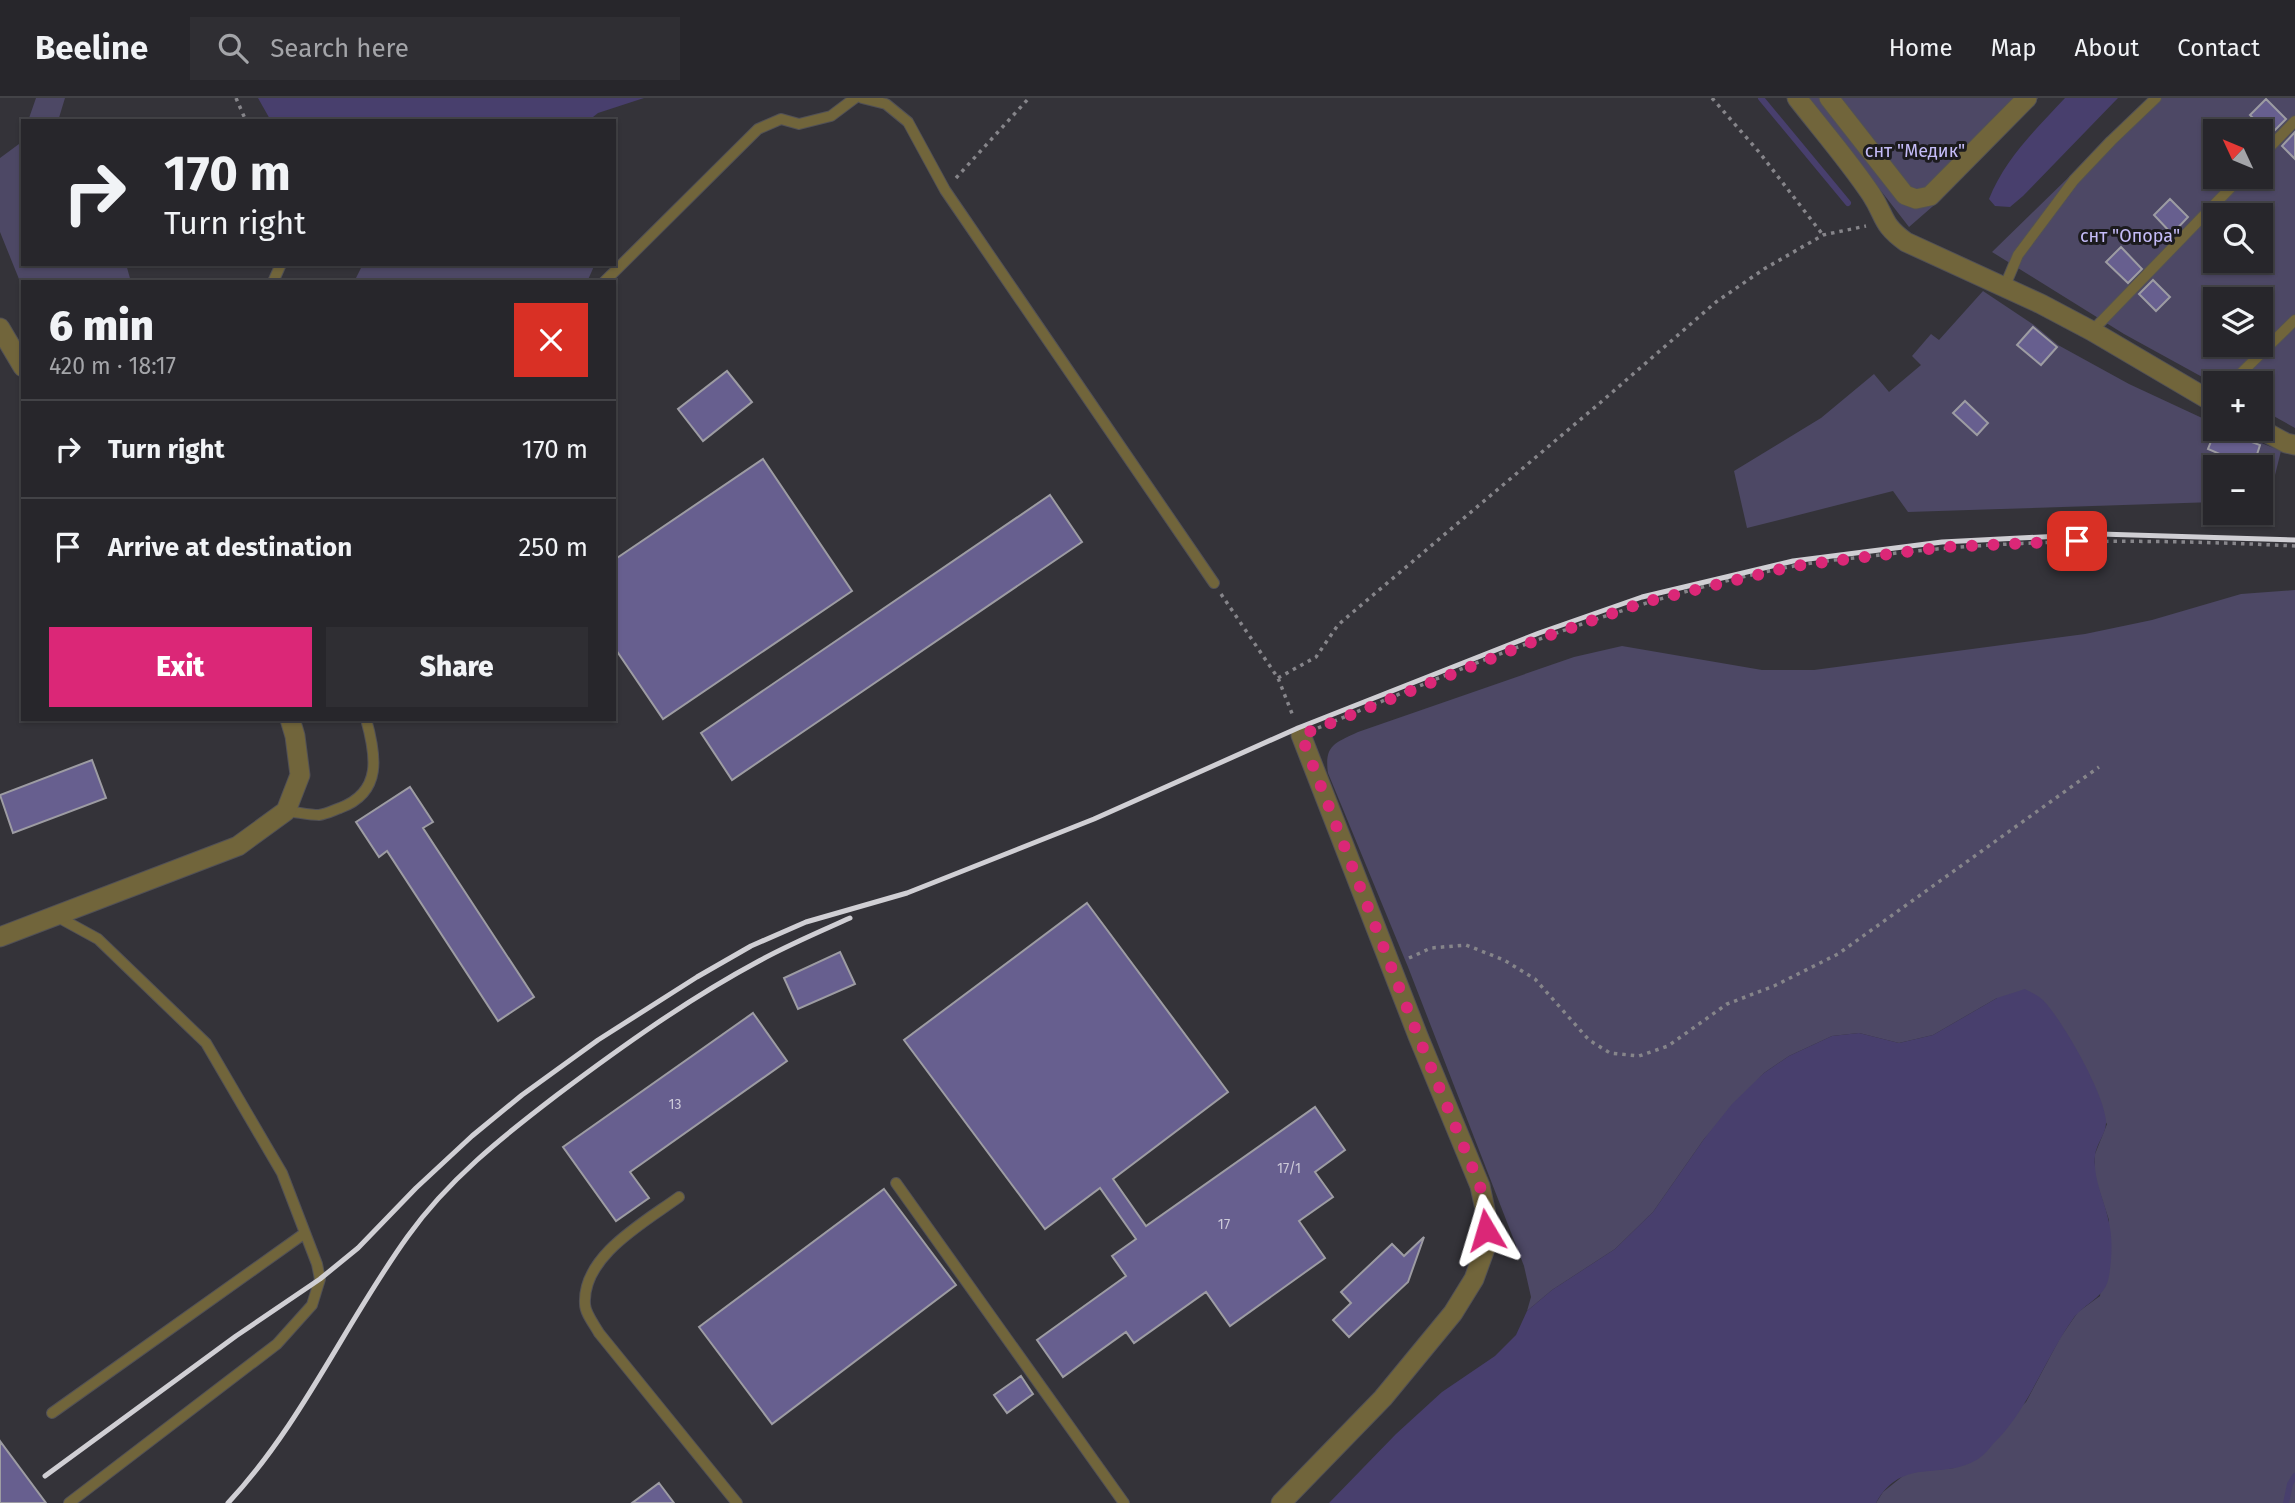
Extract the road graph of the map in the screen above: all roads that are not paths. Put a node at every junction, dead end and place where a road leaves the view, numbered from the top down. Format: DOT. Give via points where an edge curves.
graph roads {
  1 [pos="855,98"];
  2 [pos="862,98"];
  3 [pos="1797,98"];
  4 [pos="1829,98"];
  5 [pos="2157,98"];
  6 [pos="2019,101"];
  7 [pos="2295,121"];
  8 [pos="2273,144"];
  9 [pos="2229,189"];
  10 [pos="606,280"];
  11 [pos="2004,288"];
  12 [pos="2295,320"];
  13 [pos="0,328"];
  14 [pos="2092,331"];
  15 [pos="21,365"];
  16 [pos="2243,371"];
  17 [pos="2203,396"];
  18 [pos="2273,436"];
  19 [pos="2295,445"];
  20 [pos="1214,583"];
  21 [pos="291,721"];
  22 [pos="367,721"];
  23 [pos="1301,735"];
  24 [pos="286,811"];
  25 [pos="56,916"];
  26 [pos="0,937"];
  27 [pos="896,1183"];
  28 [pos="679,1197"];
  29 [pos="305,1233"];
  30 [pos="52,1413"];
  31 [pos="69,1503"];
  32 [pos="737,1503"];
  33 [pos="1124,1503"];
  34 [pos="1281,1503"];
  1 -- 10 [label="lane" via="831,116 799,124 780,119 758,129"];
  2 -- 20 [label="lane" via="886,104 908,122 945,190"];
  3 -- 11 [label="street" via="1872,196 1885,223 1906,242"];
  4 -- 6 [label="street" via="1890,178 1905,195 1916,199 1930,196"];
  5 -- 11 [label="lane" via="2074,180 2018,255"];
  7 -- 8 [label="lane"];
  9 -- 14 [label="lane"];
  11 -- 14 [label="street"];
  12 -- 16 [label="lane"];
  13 -- 15 [label="street"];
  14 -- 17 [label="street"];
  18 -- 19 [label="street"];
  21 -- 24 [label="street" via="300,775"];
  22 -- 24 [label="lane" via="374,771 365,791 349,804 321,815"];
  23 -- 34 [label="street" via="1480,1186 1486,1246 1474,1279 1453,1313 1384,1398"];
  24 -- 25 [label="street" via="238,846"];
  25 -- 26 [label="street"];
  25 -- 29 [label="lane" via="98,939 206,1043 282,1172"];
  27 -- 33 [label="lane"];
  28 -- 32 [label="lane" via="596,1264 586,1282 585,1306 599,1333"];
  29 -- 30 [label="lane"];
  29 -- 31 [label="lane" via="320,1279 312,1305 297,1324"];
}
